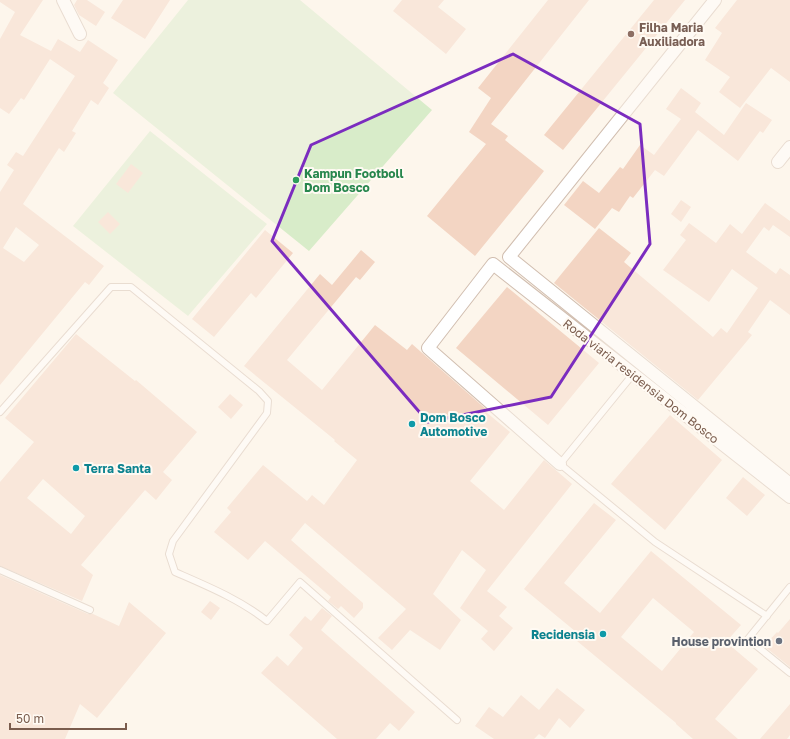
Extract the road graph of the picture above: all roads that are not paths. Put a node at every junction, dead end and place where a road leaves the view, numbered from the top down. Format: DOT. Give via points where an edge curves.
graph roads {
  1 [pos="63,0"];
  2 [pos="715,0"];
  3 [pos="80,34"];
  4 [pos="790,147"];
  5 [pos="778,162"];
  6 [pos="642,364"];
  7 [pos="633,374"];
  8 [pos="0,412"];
  9 [pos="560,464"];
  10 [pos="790,484"];
  11 [pos="790,497"];
  12 [pos="0,570"];
  13 [pos="790,587"];
  14 [pos="90,610"];
  15 [pos="767,616"];
  16 [pos="790,673"];
  17 [pos="457,720"];
  1 -- 3 [label="street"];
  2 -- 6 [label="street" via="509,257"];
  4 -- 5 [label="street"];
  6 -- 7 [label="lane"];
  6 -- 10 [label="street"];
  7 -- 9 [label="lane"];
  7 -- 9 [label="street, Roda viaria residensia Dom Bosco" via="493,264 428,348"];
  7 -- 11 [label="street, Roda viaria residensia Dom Bosco"];
  8 -- 17 [label="lane" via="111,287 131,287 259,390 268,401 267,413 173,541 169,554 175,572 226,595 267,621 300,582"];
  9 -- 15 [label="lane" via="655,542"];
  12 -- 14 [label="lane"];
  13 -- 15 [label="lane"];
  15 -- 16 [label="lane" via="748,639"];
}
